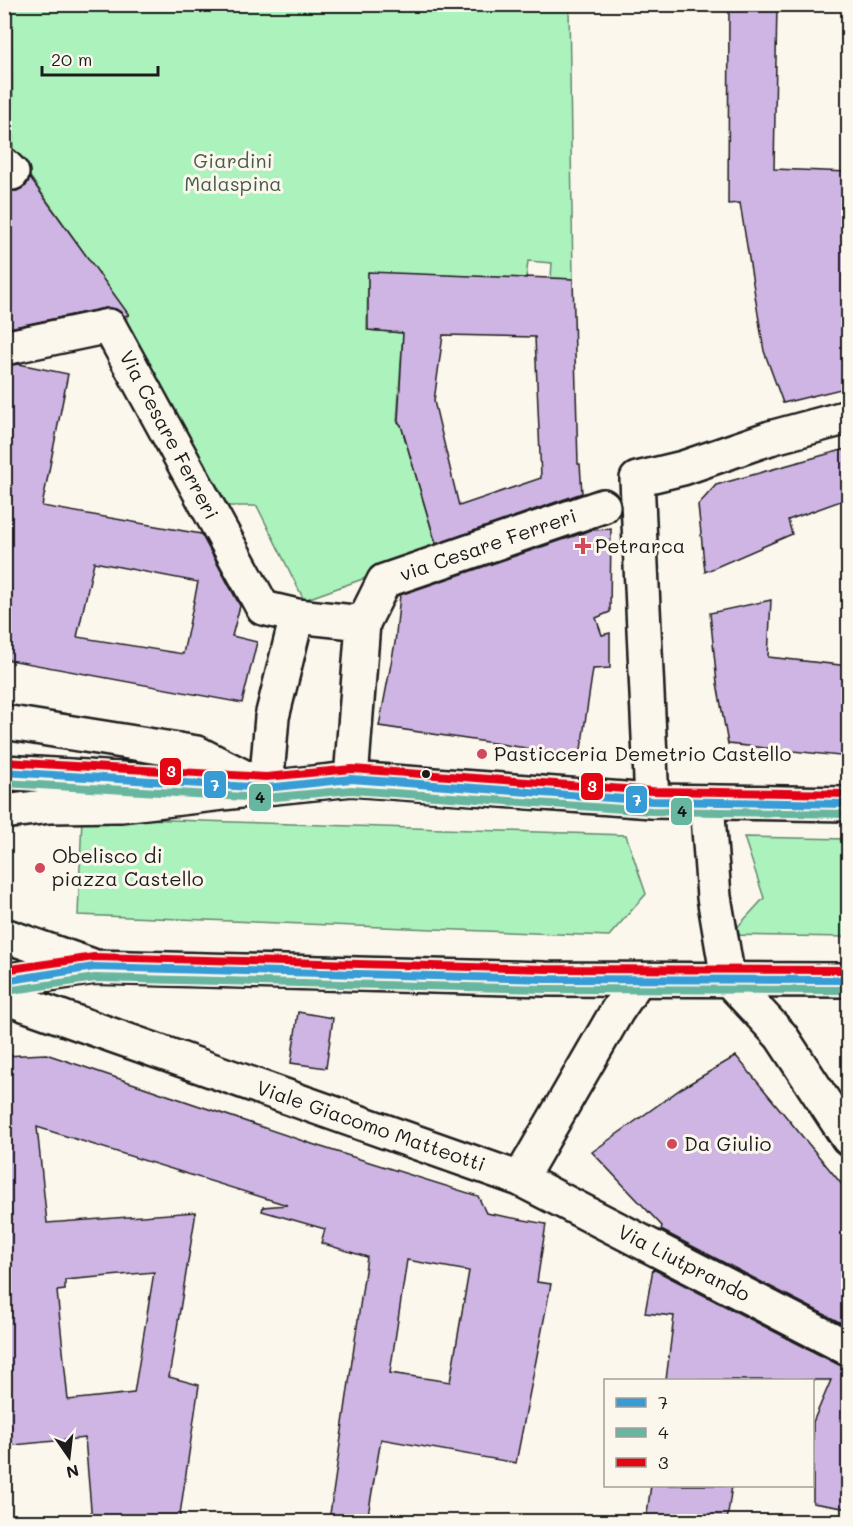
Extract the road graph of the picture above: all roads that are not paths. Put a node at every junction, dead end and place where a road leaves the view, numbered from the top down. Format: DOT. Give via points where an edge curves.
graph roads {
  1 [pos="4,348"];
  2 [pos="849,417"];
  3 [pos="603,506"];
  4 [pos="297,616"];
  5 [pos="363,623"];
  6 [pos="4,722"];
  7 [pos="4,772"];
  8 [pos="351,779"];
  9 [pos="266,788"];
  10 [pos="652,801"];
  11 [pos="707,802"];
  12 [pos="849,804"];
  13 [pos="4,812"];
  14 [pos="4,935"];
  15 [pos="94,967"];
  16 [pos="728,979"];
  17 [pos="638,980"];
  18 [pos="849,980"];
  19 [pos="4,981"];
  20 [pos="4,997"];
  21 [pos="849,1138"];
  22 [pos="520,1179"];
  23 [pos="849,1348"];
  1 -- 4 [label="street, Via Cesare Ferreri" via="109,326 262,608"];
  2 -- 10 [label="street" via="637,479"];
  3 -- 5 [label="street, via Cesare Ferreri" via="384,581"];
  4 -- 5 [label="street"];
  4 -- 9 [label="street" via="272,717"];
  5 -- 8 [label="street"];
  6 -- 9 [label="street" via="197,753"];
  7 -- 9 [label="street"];
  8 -- 9 [label="street"];
  8 -- 10 [label="street"];
  9 -- 13 [label="street" via="121,805"];
  10 -- 11 [label="street"];
  11 -- 12 [label="street"];
  11 -- 16 [label="street" via="714,897"];
  14 -- 15 [label="street"];
  15 -- 17 [label="street"];
  15 -- 19 [label="street"];
  16 -- 17 [label="street"];
  16 -- 18 [label="street"];
  16 -- 21 [label="street" via="781,1036"];
  17 -- 22 [label="street"];
  20 -- 22 [label="street, Viale Giacomo Matteotti"];
  22 -- 23 [label="street, Via Liutprando"];
}
